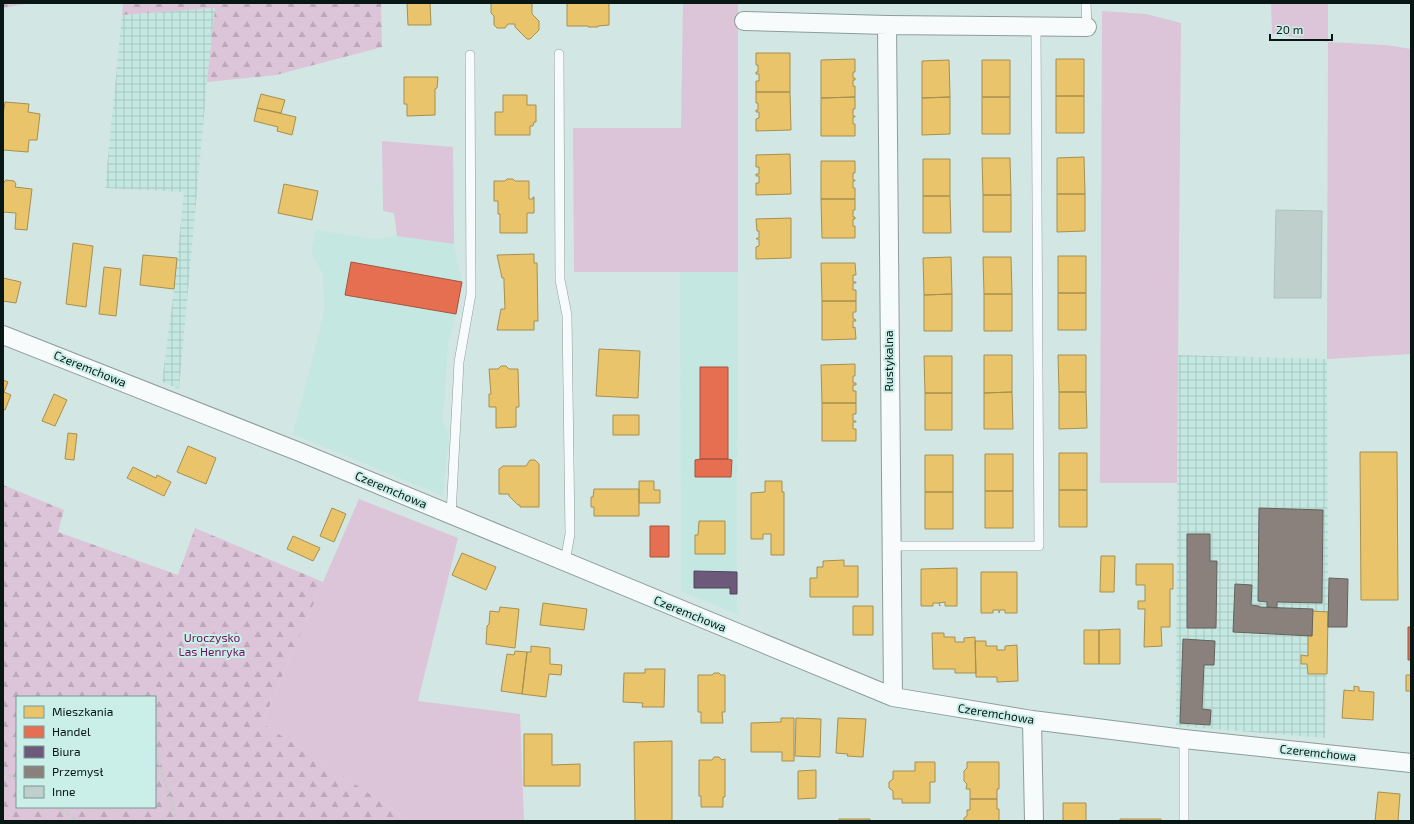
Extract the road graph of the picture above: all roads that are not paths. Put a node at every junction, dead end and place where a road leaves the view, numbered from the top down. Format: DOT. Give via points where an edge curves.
graph roads {
  1 [pos="1086,3"];
  2 [pos="744,21"];
  3 [pos="887,25"];
  4 [pos="1036,27"];
  5 [pos="1087,27"];
  6 [pos="559,54"];
  7 [pos="470,55"];
  8 [pos="3,335"];
  9 [pos="451,515"];
  10 [pos="890,546"];
  11 [pos="565,562"];
  12 [pos="892,698"];
  13 [pos="1032,720"];
  14 [pos="1184,739"];
  15 [pos="1411,764"];
  16 [pos="1034,821"];
  17 [pos="1184,821"];
  1 -- 5 [label="lane"];
  2 -- 3 [label="street"];
  3 -- 4 [label="street"];
  3 -- 10 [label="street, Rustykalna"];
  4 -- 5 [label="street"];
  4 -- 10 [label="lane" via="1039,546"];
  6 -- 11 [label="lane" via="560,280 567,315 570,534"];
  7 -- 9 [label="lane" via="472,294 459,362"];
  8 -- 9 [label="street, Czeremchowa"];
  9 -- 11 [label="street, Czeremchowa"];
  10 -- 12 [label="street, Rustykalna"];
  11 -- 12 [label="street, Czeremchowa"];
  12 -- 13 [label="street, Czeremchowa"];
  13 -- 14 [label="street, Czeremchowa"];
  13 -- 16 [label="street"];
  14 -- 15 [label="street, Czeremchowa"];
  14 -- 17 [label="lane"];
}
